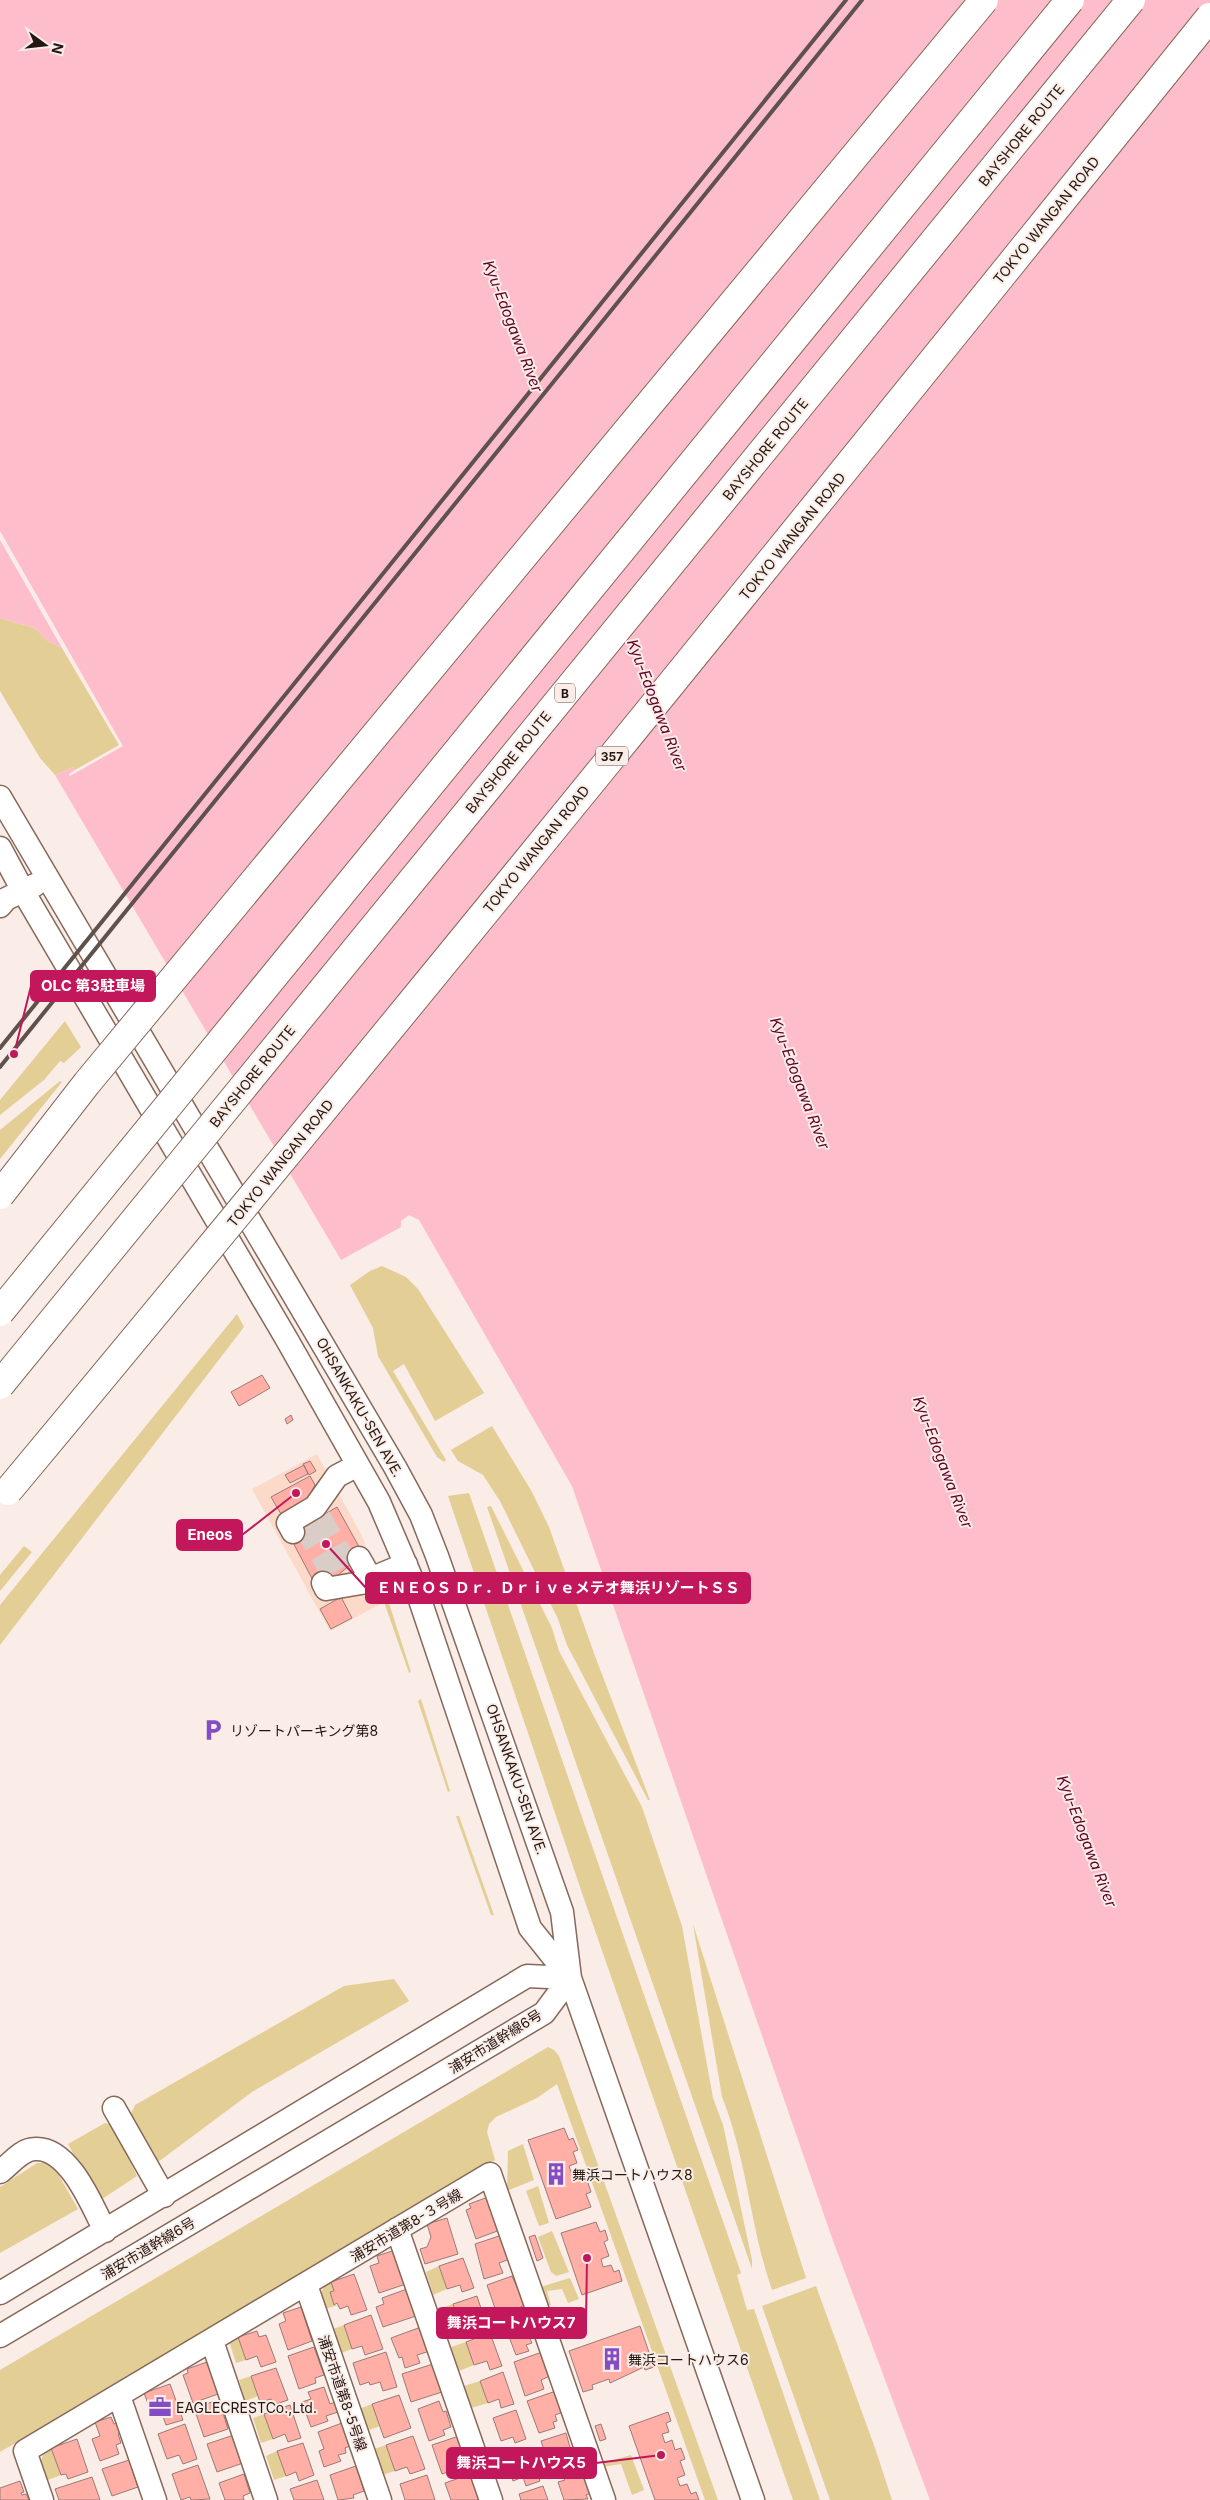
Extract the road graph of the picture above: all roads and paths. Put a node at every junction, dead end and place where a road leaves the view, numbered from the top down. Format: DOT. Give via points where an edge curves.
graph roads {
  1 [pos="984,0"];
  2 [pos="1070,0"];
  3 [pos="1131,0"];
  4 [pos="1210,17"];
  5 [pos="0,797"];
  6 [pos="0,848"];
  7 [pos="50,879"];
  8 [pos="23,891"];
  9 [pos="0,906"];
  10 [pos="0,1195"];
  11 [pos="0,1312"];
  12 [pos="0,1385"];
  13 [pos="358,1465"];
  14 [pos="8,1491"];
  15 [pos="312,1515"];
  16 [pos="406,1564"];
  17 [pos="347,1576"];
  18 [pos="570,1978"];
  19 [pos="114,2108"];
  20 [pos="0,2172"];
  21 [pos="164,2196"];
  22 [pos="397,2229"];
  23 [pos="105,2231"];
  24 [pos="306,2285"];
  25 [pos="0,2293"];
  26 [pos="0,2336"];
  27 [pos="212,2341"];
  28 [pos="119,2396"];
  29 [pos="42,2500"];
  30 [pos="155,2500"];
  31 [pos="266,2500"];
  32 [pos="380,2500"];
  33 [pos="491,2500"];
  34 [pos="604,2500"];
  35 [pos="753,2500"];
  1 -- 10 [label="highway, bridge" via="94,1075"];
  2 -- 11 [label="highway, bridge"];
  3 -- 12 [label="highway, BAYSHORE ROUTE / B, bridge"];
  4 -- 14 [label="highway, TOKYO WANGAN ROAD / 357, bridge" via="810,514 208,1252"];
  5 -- 7 [label="street, OHSANKAKU-SEN AVE."];
  6 -- 8 [label="street, OHSANKAKU-SEN AVE."];
  7 -- 8 [label="street"];
  7 -- 18 [label="street, OHSANKAKU-SEN AVE." via="421,1515 488,1694 562,1912"];
  8 -- 9 [label="street" via="6,899"];
  8 -- 13 [label="street, OHSANKAKU-SEN AVE."];
  13 -- 15 [label="street" via="337,1476"];
  13 -- 16 [label="street, OHSANKAKU-SEN AVE." via="379,1502"];
  16 -- 17 [label="street"];
  16 -- 18 [label="street, OHSANKAKU-SEN AVE." via="530,1928"];
  18 -- 21 [label="street" via="527,1976"];
  18 -- 26 [label="street, 浦安市道幹線6号" via="544,2013"];
  18 -- 35 [label="street, OHSANKAKU-SEN AVE."];
  19 -- 21 [label="street"];
  20 -- 23 [label="street" via="20,2154 35,2148 50,2152 64,2160"];
  21 -- 23 [label="street"];
  22 -- 24 [label="street, 浦安市道第8-３号線"];
  22 -- 33 [label="street"];
  22 -- 34 [label="street, 浦安市道第8-３号線" via="490,2174"];
  23 -- 25 [label="street"];
  24 -- 27 [label="street, 浦安市道第8-３号線"];
  24 -- 32 [label="street, 浦安市道第8-5号線"];
  27 -- 28 [label="street, 浦安市道第8-３号線"];
  27 -- 31 [label="street"];
  28 -- 29 [label="street, 浦安市道第8-３号線" via="25,2451"];
  28 -- 30 [label="street"];
}
